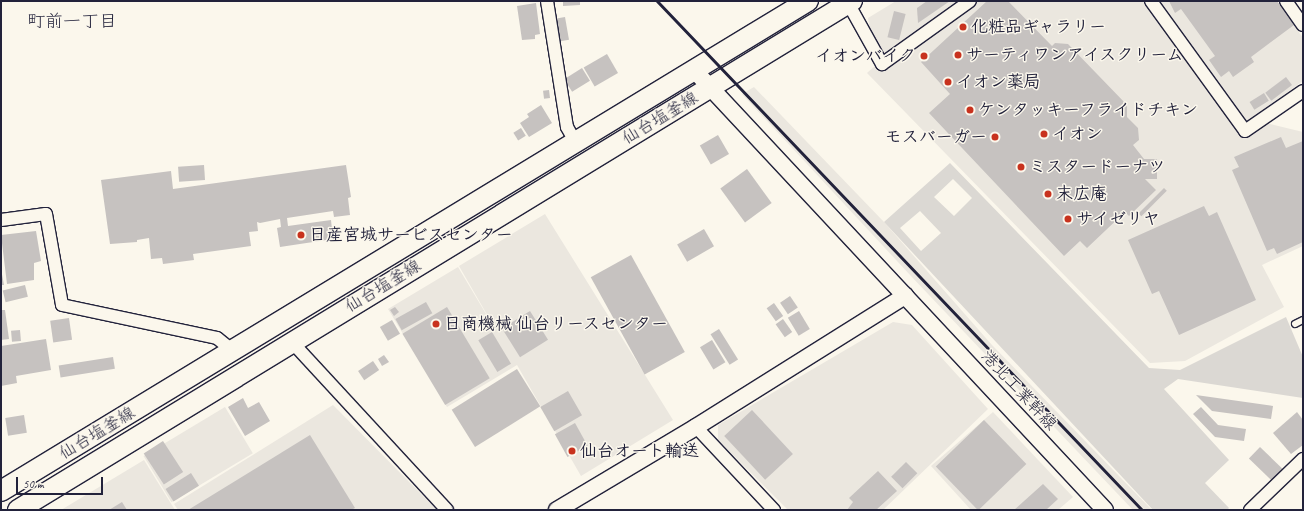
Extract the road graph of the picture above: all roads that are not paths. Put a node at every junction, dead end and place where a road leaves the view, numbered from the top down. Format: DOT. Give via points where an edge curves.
graph roads {
  1 [pos="547,1"];
  2 [pos="808,1"];
  3 [pos="970,1"];
  4 [pos="1152,1"];
  5 [pos="1286,1"];
  6 [pos="850,2"];
  7 [pos="1303,25"];
  8 [pos="694,70"];
  9 [pos="709,88"];
  10 [pos="1303,91"];
  11 [pos="576,143"];
  12 [pos="1,220"];
  13 [pos="906,296"];
  14 [pos="1303,320"];
  15 [pos="1294,324"];
  16 [pos="291,341"];
  17 [pos="233,351"];
  18 [pos="696,427"];
  19 [pos="1303,459"];
  20 [pos="1,491"];
  21 [pos="18,510"];
  22 [pos="448,510"];
  23 [pos="557,510"];
  24 [pos="774,510"];
  25 [pos="1105,510"];
  26 [pos="1250,510"];
  1 -- 11 [label="street" via="567,127"];
  2 -- 8 [label="main road, 仙台塩釜線"];
  3 -- 6 [label="street" via="882,64"];
  4 -- 10 [label="street" via="1245,131"];
  5 -- 7 [label="street"];
  6 -- 9 [label="main road, 仙台塩釜線"];
  8 -- 9 [label="street, 港北工業幹線"];
  8 -- 11 [label="main road, 仙台塩釜線"];
  9 -- 13 [label="street, 港北工業幹線"];
  9 -- 16 [label="main road, 仙台塩釜線"];
  11 -- 17 [label="main road, 仙台塩釜線"];
  12 -- 17 [label="street" via="46,214 62,305 217,338"];
  13 -- 18 [label="street"];
  13 -- 25 [label="street, 港北工業幹線"];
  14 -- 15 [label="lane"];
  16 -- 21 [label="main road, 仙台塩釜線"];
  16 -- 22 [label="street"];
  17 -- 20 [label="main road, 仙台塩釜線"];
  18 -- 23 [label="street"];
  18 -- 24 [label="street"];
  19 -- 26 [label="street"];
}
